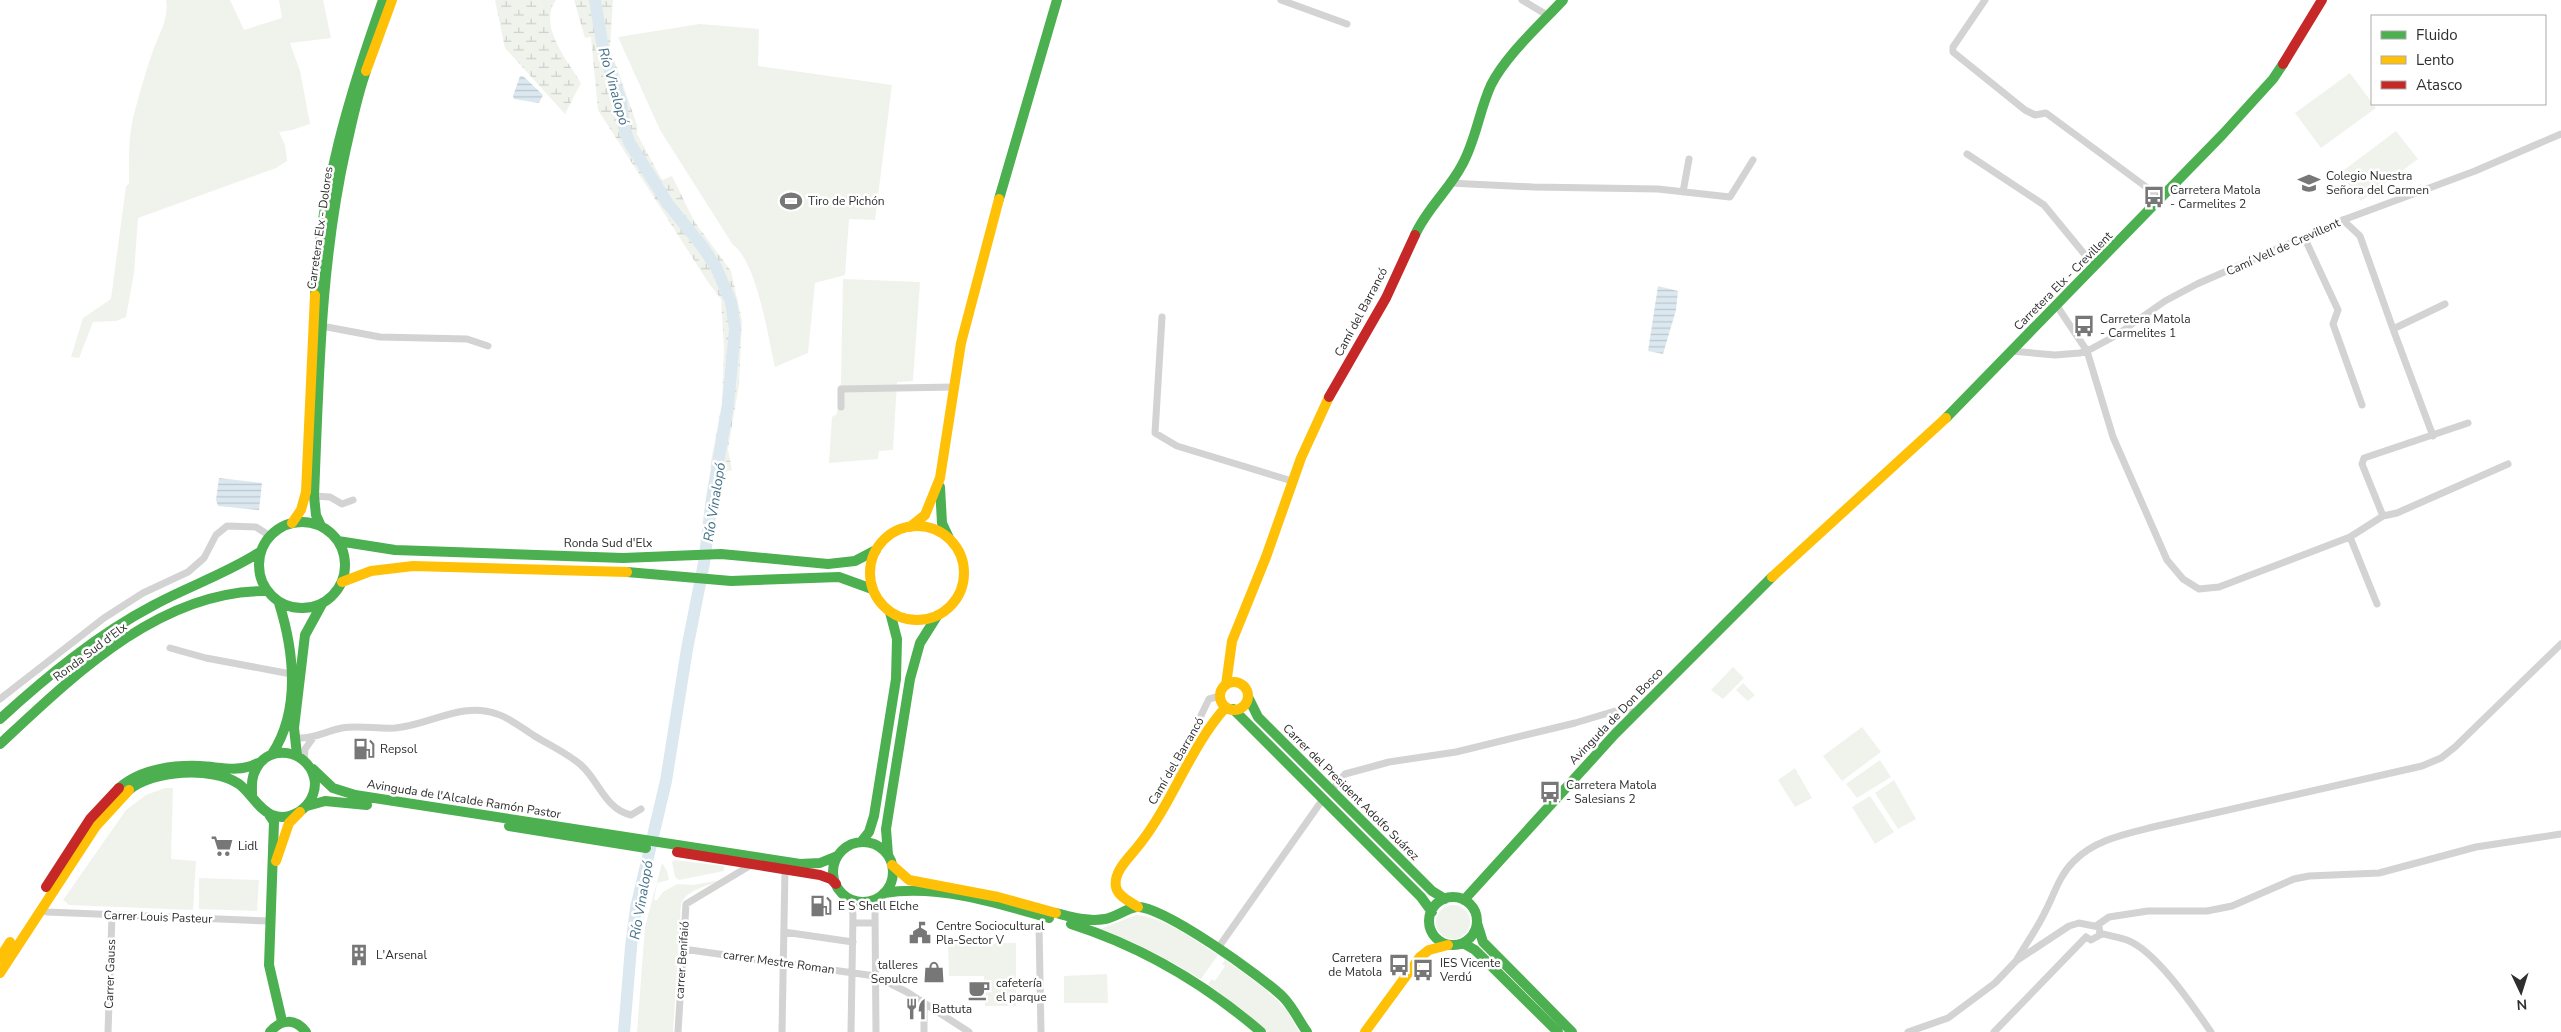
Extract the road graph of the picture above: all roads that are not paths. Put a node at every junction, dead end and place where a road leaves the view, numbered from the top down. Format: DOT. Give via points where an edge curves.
graph roads {
  1 [pos="383,0"];
  2 [pos="392,0"];
  3 [pos="1057,0"];
  4 [pos="1064,0"];
  5 [pos="1281,0"];
  6 [pos="1522,0"];
  7 [pos="1563,0"];
  8 [pos="1985,0"];
  9 [pos="2322,0"];
  10 [pos="1548,15"];
  11 [pos="1347,24"];
  12 [pos="2561,134"];
  13 [pos="1967,154"];
  14 [pos="1689,159"];
  15 [pos="1753,160"];
  16 [pos="1449,183"];
  17 [pos="1683,192"];
  18 [pos="2161,198"];
  19 [pos="2343,220"];
  20 [pos="2305,239"];
  21 [pos="2095,267"];
  22 [pos="2445,304"];
  23 [pos="971,305"];
  24 [pos="2058,306"];
  25 [pos="1162,317"];
  26 [pos="328,327"];
  27 [pos="2393,329"];
  28 [pos="488,346"];
  29 [pos="2011,351"];
  30 [pos="2087,351"];
  31 [pos="954,387"];
  32 [pos="2362,405"];
  33 [pos="841,407"];
  34 [pos="2468,423"];
  35 [pos="2433,436"];
  36 [pos="2508,464"];
  37 [pos="940,478"];
  38 [pos="1292,481"];
  39 [pos="314,496"];
  40 [pos="353,500"];
  41 [pos="2383,516"];
  42 [pos="292,523"];
  43 [pos="321,526"];
  44 [pos="910,527"];
  45 [pos="270,536"];
  46 [pos="2350,537"];
  47 [pos="949,538"];
  48 [pos="338,541"];
  49 [pos="876,550"];
  50 [pos="260,552"];
  51 [pos="1795,557"];
  52 [pos="342,582"];
  53 [pos="872,589"];
  54 [pos="266,591"];
  55 [pos="279,603"];
  56 [pos="322,604"];
  57 [pos="2377,604"];
  58 [pos="890,612"];
  59 [pos="937,616"];
  60 [pos="2561,644"];
  61 [pos="170,648"];
  62 [pos="1228,663"];
  63 [pos="291,674"];
  64 [pos="1239,683"];
  65 [pos="1226,685"];
  66 [pos="1220,696"];
  67 [pos="1248,697"];
  68 [pos="0,699"];
  69 [pos="1230,708"];
  70 [pos="1635,713"];
  71 [pos="0,719"];
  72 [pos="294,734"];
  73 [pos="313,738"];
  74 [pos="0,744"];
  75 [pos="272,754"];
  76 [pos="304,761"];
  77 [pos="258,763"];
  78 [pos="1172,775"];
  79 [pos="1331,790"];
  80 [pos="252,795"];
  81 [pos="1323,799"];
  82 [pos="304,808"];
  83 [pos="641,809"];
  84 [pos="268,813"];
  85 [pos="2561,834"];
  86 [pos="622,840"];
  87 [pos="860,842"];
  88 [pos="677,848"];
  89 [pos="837,856"];
  90 [pos="890,860"];
  91 [pos="751,864"];
  92 [pos="785,870"];
  93 [pos="273,871"];
  94 [pos="836,884"];
  95 [pos="881,895"];
  96 [pos="848,897"];
  97 [pos="1445,899"];
  98 [pos="1464,900"];
  99 [pos="1138,907"];
  100 [pos="47,912"];
  101 [pos="1432,912"];
  102 [pos="112,915"];
  103 [pos="269,921"];
  104 [pos="853,923"];
  105 [pos="875,923"];
  106 [pos="1477,923"];
  107 [pos="1430,924"];
  108 [pos="1039,926"];
  109 [pos="2093,926"];
  110 [pos="784,932"];
  111 [pos="2100,933"];
  112 [pos="2086,937"];
  113 [pos="852,942"];
  114 [pos="1463,943"];
  115 [pos="1448,944"];
  116 [pos="1218,948"];
  117 [pos="683,949"];
  118 [pos="1420,957"];
  119 [pos="0,958"];
  120 [pos="2016,961"];
  121 [pos="784,963"];
  122 [pos="852,972"];
  123 [pos="0,973"];
  124 [pos="875,976"];
  125 [pos="924,1003"];
  126 [pos="282,1022"];
  127 [pos="108,1032"];
  128 [pos="270,1032"];
  129 [pos="306,1032"];
  130 [pos="678,1032"];
  131 [pos="782,1032"];
  132 [pos="851,1032"];
  133 [pos="876,1032"];
  134 [pos="924,1032"];
  135 [pos="969,1032"];
  136 [pos="1041,1032"];
  137 [pos="1261,1032"];
  138 [pos="1307,1032"];
  139 [pos="1365,1032"];
  140 [pos="1558,1032"];
  141 [pos="1572,1032"];
  142 [pos="1908,1032"];
  143 [pos="1994,1032"];
  144 [pos="2211,1032"];
  1 -- 42 [label="main road, Carretera Elx - Dolores" via="350,94 328,190 316,272 306,492 301,510"];
  2 -- 39 [label="main road, Carretera Elx - Dolores" via="358,94 335,202 323,289"];
  3 -- 23 [label="main road" via="980,262"];
  4 -- 23 [label="main road"];
  5 -- 11 [label="street"];
  6 -- 10 [label="street"];
  7 -- 10 [label="main road, Camí del Barrancó"];
  8 -- 18 [label="street" via="1953,52 2025,110 2035,115 2046,113"];
  9 -- 18 [label="main road, Carretera Elx - Crevillent" via="2273,79"];
  10 -- 16 [label="main road, Camí del Barrancó" via="1503,67 1491,86 1471,148"];
  12 -- 19 [label="street, Camí Vell de Crevillent" via="2475,171"];
  13 -- 21 [label="street" via="2044,205"];
  14 -- 17 [label="street"];
  15 -- 17 [label="street" via="1730,197"];
  16 -- 17 [label="street"];
  16 -- 38 [label="main road, Camí del Barrancó" via="1417,230 1386,298 1330,395"];
  18 -- 21 [label="main road, Carretera Elx - Crevillent"];
  19 -- 20 [label="street, Camí Vell de Crevillent"];
  19 -- 27 [label="street" via="2360,236"];
  20 -- 30 [label="street, Camí Vell de Crevillent" via="2197,284"];
  20 -- 32 [label="street" via="2338,310 2333,324"];
  21 -- 24 [label="main road, Carretera Elx - Crevillent"];
  22 -- 27 [label="street"];
  23 -- 31 [label="main road" via="960,343"];
  24 -- 29 [label="main road, Carretera Elx - Crevillent"];
  24 -- 30 [label="street"];
  25 -- 38 [label="street" via="1155,433 1177,446"];
  26 -- 28 [label="street" via="380,337 467,339"];
  27 -- 35 [label="street"];
  29 -- 30 [label="street, Camí Vell de Crevillent" via="2055,355"];
  29 -- 51 [label="main road, Carretera Elx - Crevillent" via="1949,415"];
  30 -- 46 [label="street" via="2113,437 2167,560 2184,579 2199,589 2219,588"];
  31 -- 33 [label="street" via="841,389"];
  31 -- 37 [label="main road"];
  34 -- 35 [label="street"];
  35 -- 41 [label="street" via="2364,458 2362,464"];
  36 -- 41 [label="street"];
  37 -- 44 [label="main road" via="925,515"];
  37 -- 47 [label="main road" via="942,523"];
  38 -- 62 [label="main road, Camí del Barrancó" via="1232,641"];
  39 -- 40 [label="street" via="330,497 342,504"];
  39 -- 43 [label="main road, Carretera Elx - Dolores"];
  41 -- 46 [label="street"];
  42 -- 43 [label="main road"];
  42 -- 45 [label="main road"];
  43 -- 48 [label="main road"];
  44 -- 47 [label="main road" via="931,528"];
  44 -- 49 [label="main road" via="890,534"];
  45 -- 50 [label="main road"];
  45 -- 68 [label="street" via="256,527 227,526 216,535 204,558 188,572 143,593 104,618"];
  46 -- 57 [label="street"];
  47 -- 59 [label="main road" via="962,559 964,580 953,604"];
  48 -- 49 [label="main road, Ronda Sud d'Elx" via="395,550 586,557 721,554 842,563 855,561"];
  48 -- 52 [label="main road" via="345,561"];
  49 -- 53 [label="main road" via="871,562"];
  50 -- 54 [label="main road" via="259,572"];
  50 -- 71 [label="main road, Ronda Sud d'Elx" via="227,572 156,604 114,628 22,698"];
  51 -- 70 [label="main road, Avinguda de Don Bosco"];
  52 -- 53 [label="main road" via="371,571 412,566 647,574 711,580 839,578"];
  52 -- 56 [label="main road" via="334,595"];
  53 -- 58 [label="main road"];
  54 -- 55 [label="main road"];
  54 -- 74 [label="main road, Ronda Sud d'Elx" via="229,592 201,600 160,620 110,650"];
  55 -- 56 [label="main road" via="305,609"];
  55 -- 63 [label="main road" via="289,635"];
  56 -- 72 [label="main road" via="312,617 305,635"];
  58 -- 59 [label="main road" via="913,620"];
  58 -- 87 [label="main road" via="897,639 896,679 874,816 869,832"];
  59 -- 90 [label="main road" via="920,643 910,679 886,829"];
  60 -- 120 [label="street" via="2441,758 2422,766 2153,827 2093,846 2073,862 2057,885"];
  61 -- 63 [label="street"];
  62 -- 64 [label="main road"];
  62 -- 65 [label="main road, Camí del Barrancó"];
  63 -- 75 [label="main road" via="286,726 279,746"];
  64 -- 65 [label="main road"];
  64 -- 67 [label="main road"];
  65 -- 66 [label="main road"];
  66 -- 69 [label="main road"];
  66 -- 78 [label="street" via="1208,699"];
  67 -- 69 [label="main road" via="1241,708"];
  67 -- 79 [label="main road, Carrer del President Adolfo Suárez" via="1258,717"];
  69 -- 81 [label="main road, Carrer del President Adolfo Suárez"];
  69 -- 99 [label="main road, Camí del Barrancó" via="1211,723 1190,765 1141,844 1117,873 1115,880 1121,896"];
  70 -- 79 [label="street" via="1625,708 1456,752 1388,762 1345,774"];
  70 -- 98 [label="main road, Avinguda de Don Bosco"];
  72 -- 73 [label="street" via="298,738"];
  72 -- 76 [label="main road"];
  73 -- 76 [label="street" via="305,749"];
  73 -- 83 [label="street" via="340,728 417,725 465,709 480,709 499,714 580,764 616,809 630,815"];
  75 -- 76 [label="main road" via="281,752"];
  75 -- 77 [label="main road"];
  76 -- 82 [label="main road" via="315,782 312,799"];
  76 -- 86 [label="main road, Avinguda de l'Alcalde Ramón Pastor" via="325,783 355,796"];
  77 -- 80 [label="main road" via="251,778"];
  77 -- 119 [label="main road" via="241,770 164,766 127,780 85,827"];
  79 -- 97 [label="main road, Carrer del President Adolfo Suárez" via="1432,891"];
  80 -- 84 [label="main road"];
  80 -- 123 [label="main road" via="234,781 201,774 163,774 132,787 92,831"];
  81 -- 101 [label="main road, Carrer del President Adolfo Suárez"];
  81 -- 116 [label="street"];
  82 -- 84 [label="main road" via="285,817"];
  82 -- 86 [label="main road, Avinguda de l'Alcalde Ramón Pastor" via="337,801"];
  82 -- 93 [label="main road" via="289,823"];
  84 -- 93 [label="main road" via="274,822"];
  85 -- 109 [label="street" via="2476,847 2379,873 2309,876 2294,879 2232,906 2207,911 2148,912 2109,917"];
  86 -- 88 [label="main road"];
  87 -- 89 [label="main road" via="847,846"];
  87 -- 90 [label="main road" via="876,845"];
  88 -- 89 [label="main road" via="800,864 820,863"];
  88 -- 91 [label="main road"];
  89 -- 94 [label="main road" via="833,870"];
  90 -- 95 [label="main road" via="891,881"];
  90 -- 99 [label="main road" via="909,880 986,894 1084,920 1105,919"];
  91 -- 92 [label="main road"];
  91 -- 117 [label="street, carrer Benifaió" via="686,904"];
  92 -- 94 [label="main road" via="824,876"];
  92 -- 110 [label="street"];
  93 -- 103 [label="main road"];
  94 -- 96 [label="main road"];
  95 -- 96 [label="main road" via="862,902"];
  95 -- 105 [label="street"];
  95 -- 137 [label="main road" via="907,890 984,902 1094,931 1158,958 1211,991"];
  96 -- 104 [label="street"];
  97 -- 98 [label="main road"];
  97 -- 101 [label="main road"];
  98 -- 106 [label="main road" via="1474,910"];
  99 -- 116 [label="main road" via="1170,918"];
  100 -- 102 [label="street, Carrer Louis Pasteur"];
  101 -- 107 [label="main road"];
  102 -- 103 [label="street, Carrer Louis Pasteur"];
  102 -- 127 [label="street, Carrer Gauss"];
  103 -- 126 [label="main road" via="269,965"];
  104 -- 105 [label="street"];
  104 -- 113 [label="street"];
  105 -- 124 [label="street"];
  106 -- 114 [label="main road" via="1473,935"];
  106 -- 141 [label="main road" via="1483,942"];
  107 -- 115 [label="main road" via="1436,938"];
  107 -- 118 [label="main road"];
  108 -- 136 [label="street"];
  109 -- 111 [label="street"];
  109 -- 112 [label="street" via="2085,931"];
  109 -- 120 [label="street" via="2079,923 2069,926"];
  110 -- 113 [label="street"];
  110 -- 121 [label="street"];
  111 -- 112 [label="street" via="2094,940"];
  111 -- 144 [label="street" via="2128,940 2144,952 2170,976"];
  112 -- 143 [label="street"];
  113 -- 122 [label="street"];
  114 -- 115 [label="main road"];
  114 -- 140 [label="main road" via="1475,950"];
  115 -- 118 [label="main road" via="1429,950"];
  116 -- 138 [label="main road" via="1246,966 1284,998"];
  117 -- 121 [label="street, carrer Mestre Roman"];
  117 -- 130 [label="street, carrer Benifaió"];
  118 -- 139 [label="main road"];
  120 -- 142 [label="street" via="1995,983 1948,1018"];
  121 -- 122 [label="street, carrer Mestre Roman"];
  121 -- 131 [label="street"];
  122 -- 124 [label="street, carrer Mestre Roman"];
  122 -- 132 [label="street"];
  124 -- 125 [label="street, carrer Mestre Roman"];
  124 -- 133 [label="street"];
  125 -- 134 [label="street"];
  125 -- 135 [label="street, carrer Mestre Roman"];
  126 -- 128 [label="main road"];
  126 -- 129 [label="main road" via="297,1023"];
}
